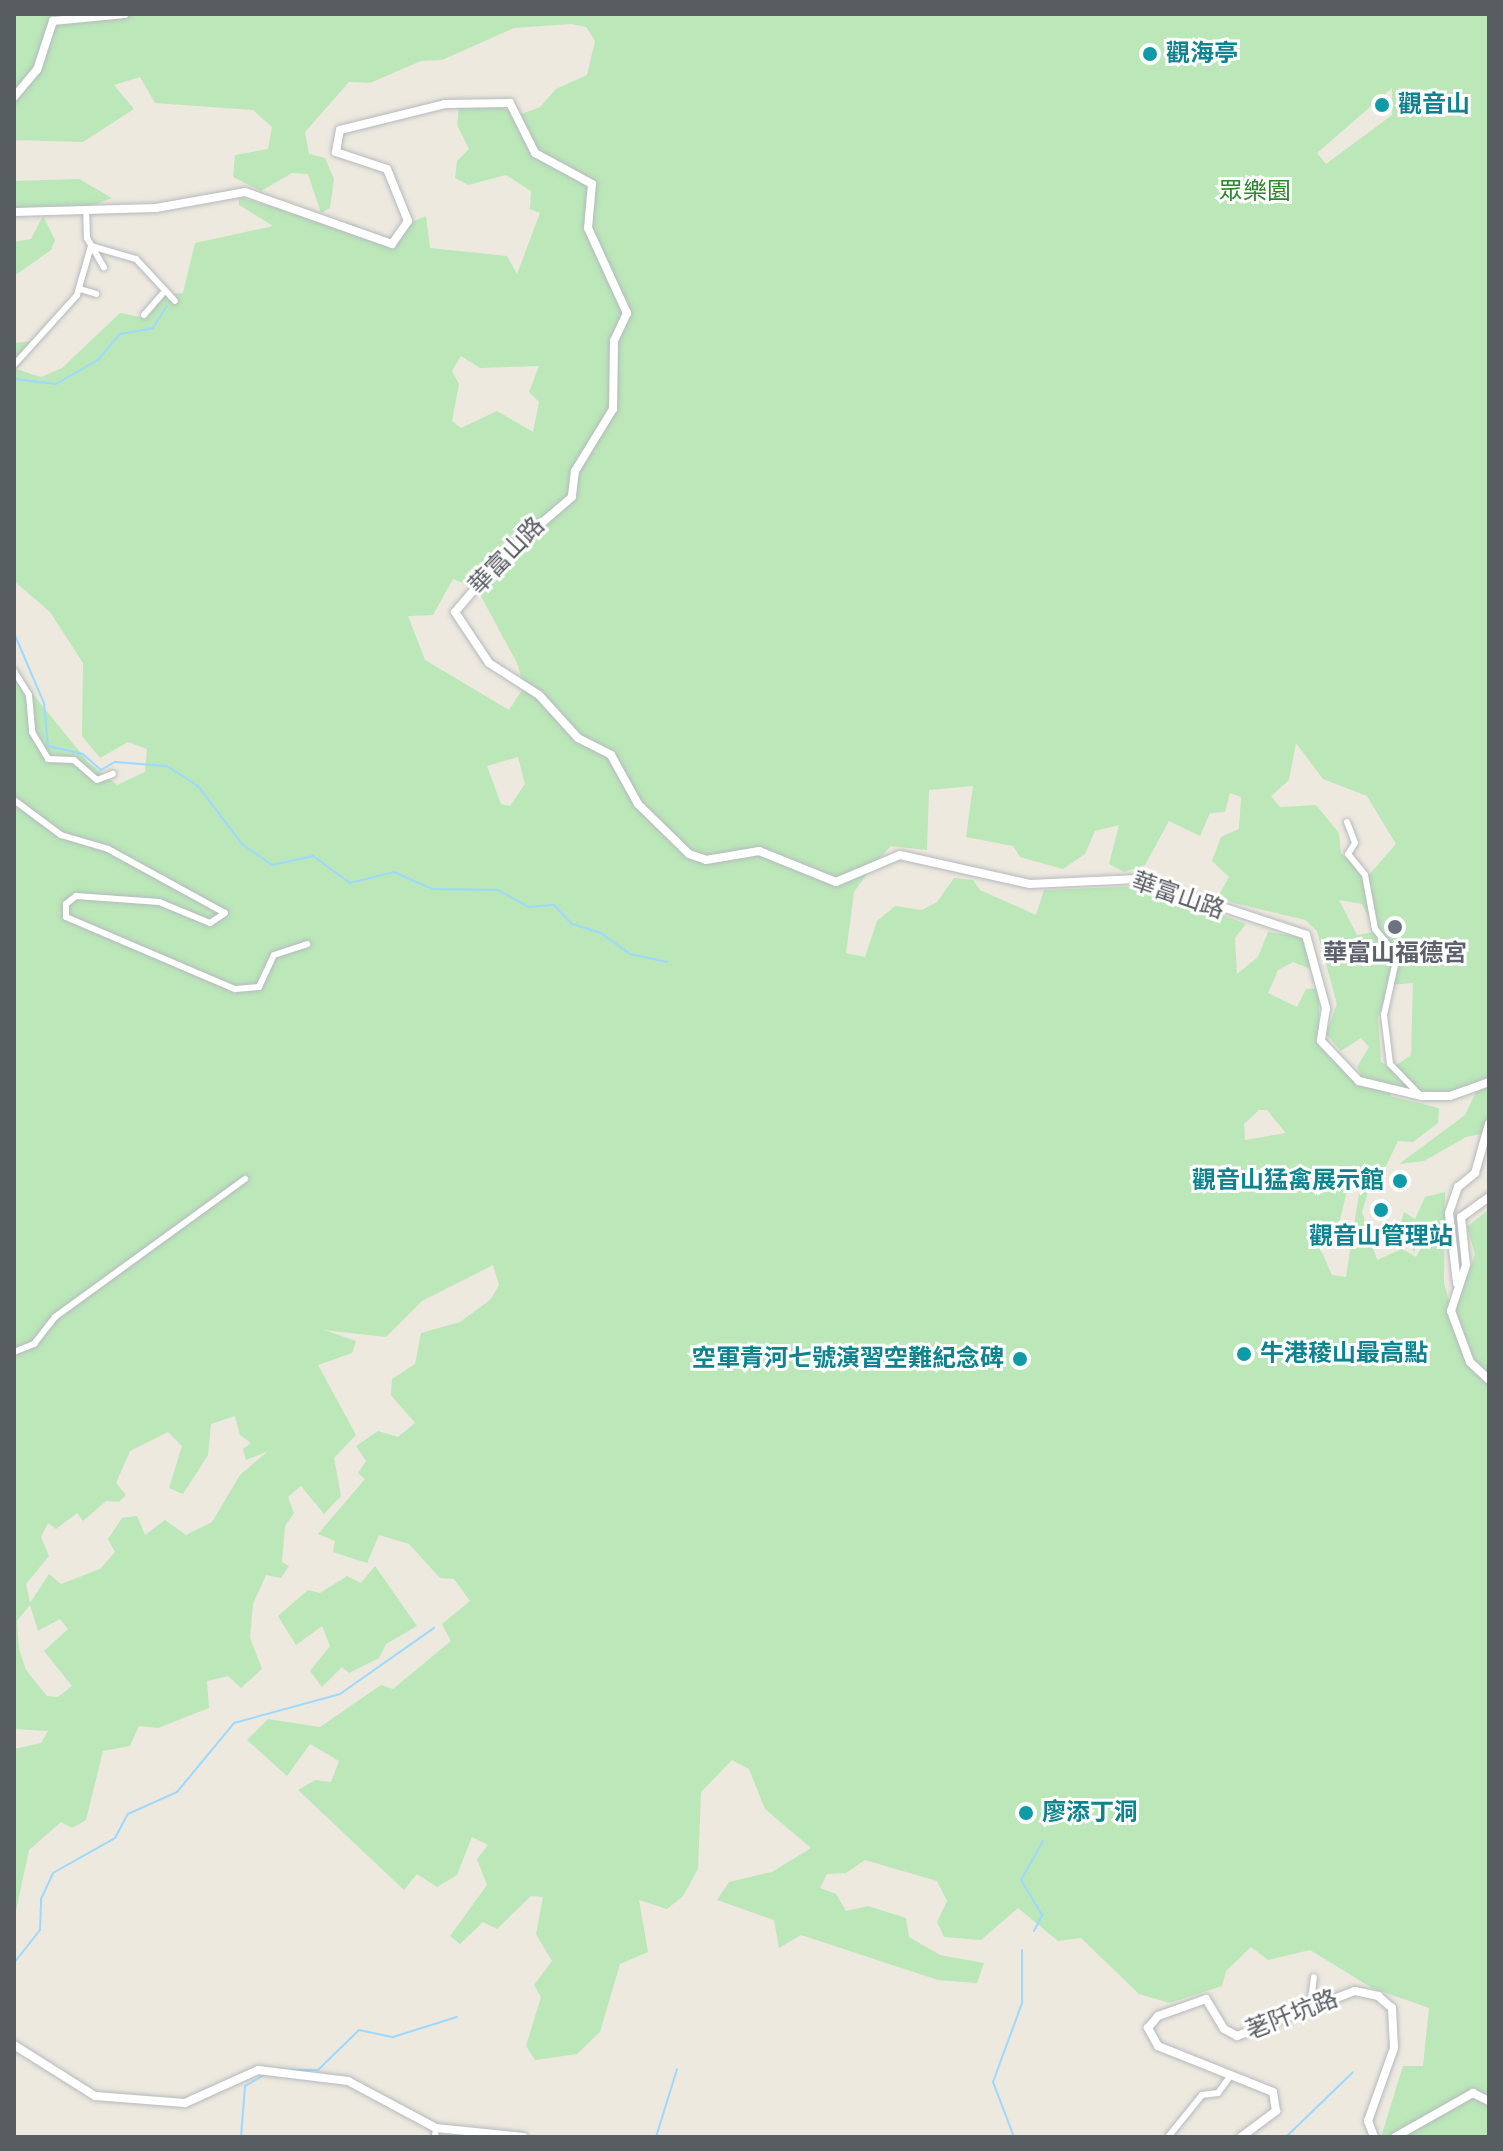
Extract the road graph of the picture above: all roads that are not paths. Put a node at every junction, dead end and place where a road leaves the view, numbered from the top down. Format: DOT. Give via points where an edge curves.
graph roads {
  1 [pos="125,14"];
  2 [pos="14,97"];
  3 [pos="86,209"];
  4 [pos="14,212"];
  5 [pos="91,246"];
  6 [pos="104,268"];
  7 [pos="80,289"];
  8 [pos="96,294"];
  9 [pos="162,294"];
  10 [pos="175,301"];
  11 [pos="144,315"];
  12 [pos="14,365"];
  13 [pos="14,671"];
  14 [pos="113,774"];
  15 [pos="14,800"];
  16 [pos="1347,822"];
  17 [pos="307,944"];
  18 [pos="1489,1082"];
  19 [pos="1422,1096"];
  20 [pos="1489,1124"];
  21 [pos="245,1179"];
  22 [pos="1489,1197"];
  23 [pos="1457,1283"];
  24 [pos="14,1352"];
  25 [pos="1489,1380"];
  26 [pos="1314,1977"];
  27 [pos="1310,2009"];
  28 [pos="14,2045"];
  29 [pos="1229,2078"];
  30 [pos="1489,2101"];
  31 [pos="435,2133"];
  32 [pos="524,2137"];
  33 [pos="1168,2137"];
  34 [pos="1241,2137"];
  35 [pos="1374,2137"];
  36 [pos="1395,2137"];
  1 -- 2 [label="street" via="53,21 37,70"];
  3 -- 4 [label="street, 華富山路"];
  3 -- 5 [label="street"];
  3 -- 19 [label="street, 華富山路" via="156,208 251,193 392,244 408,221 387,169 336,152 340,130 445,104 510,103 535,153 592,184 588,228 627,313 614,341 613,409 575,471 572,497 459,605 455,619 467,639 539,695 578,738 604,748 638,804 689,854 706,860 759,851 836,882 900,855 1030,884 1123,876 1291,927 1313,945 1326,1008 1324,1047 1372,1087"];
  5 -- 6 [label="street"];
  5 -- 7 [label="street"];
  5 -- 9 [label="street" via="136,259"];
  7 -- 8 [label="street"];
  7 -- 12 [label="street" via="45,339"];
  9 -- 10 [label="street"];
  9 -- 11 [label="street"];
  13 -- 14 [label="street" via="48,759 74,760 97,780"];
  15 -- 17 [label="street" via="61,835 108,849 225,913 210,923 159,902 76,896 66,904 66,917 235,989 259,987 274,955"];
  16 -- 19 [label="street" via="1355,843 1348,854 1365,875 1375,929 1397,956 1384,1015 1390,1064"];
  18 -- 19 [label="street, 華富山路" via="1450,1096"];
  20 -- 23 [label="street" via="1475,1173 1458,1187 1449,1213"];
  21 -- 24 [label="street" via="55,1317 34,1344"];
  22 -- 23 [label="street" via="1461,1217 1466,1265"];
  23 -- 25 [label="street" via="1451,1311 1470,1362"];
  26 -- 27 [label="street"];
  27 -- 29 [label="street, 荖阡坑路" via="1237,2036 1206,1999 1152,2022 1148,2034 1158,2046"];
  27 -- 35 [label="street, 荖阡坑路" via="1355,1991 1392,2008 1392,2068 1368,2121"];
  28 -- 31 [label="street" via="35,2065 95,2096 185,2103 235,2085 246,2072 348,2081"];
  29 -- 33 [label="street" via="1218,2093 1202,2095"];
  29 -- 34 [label="street, 荖阡坑路" via="1265,2086 1276,2098 1271,2118"];
  30 -- 36 [label="street" via="1473,2093"];
  31 -- 32 [label="street"];
}
